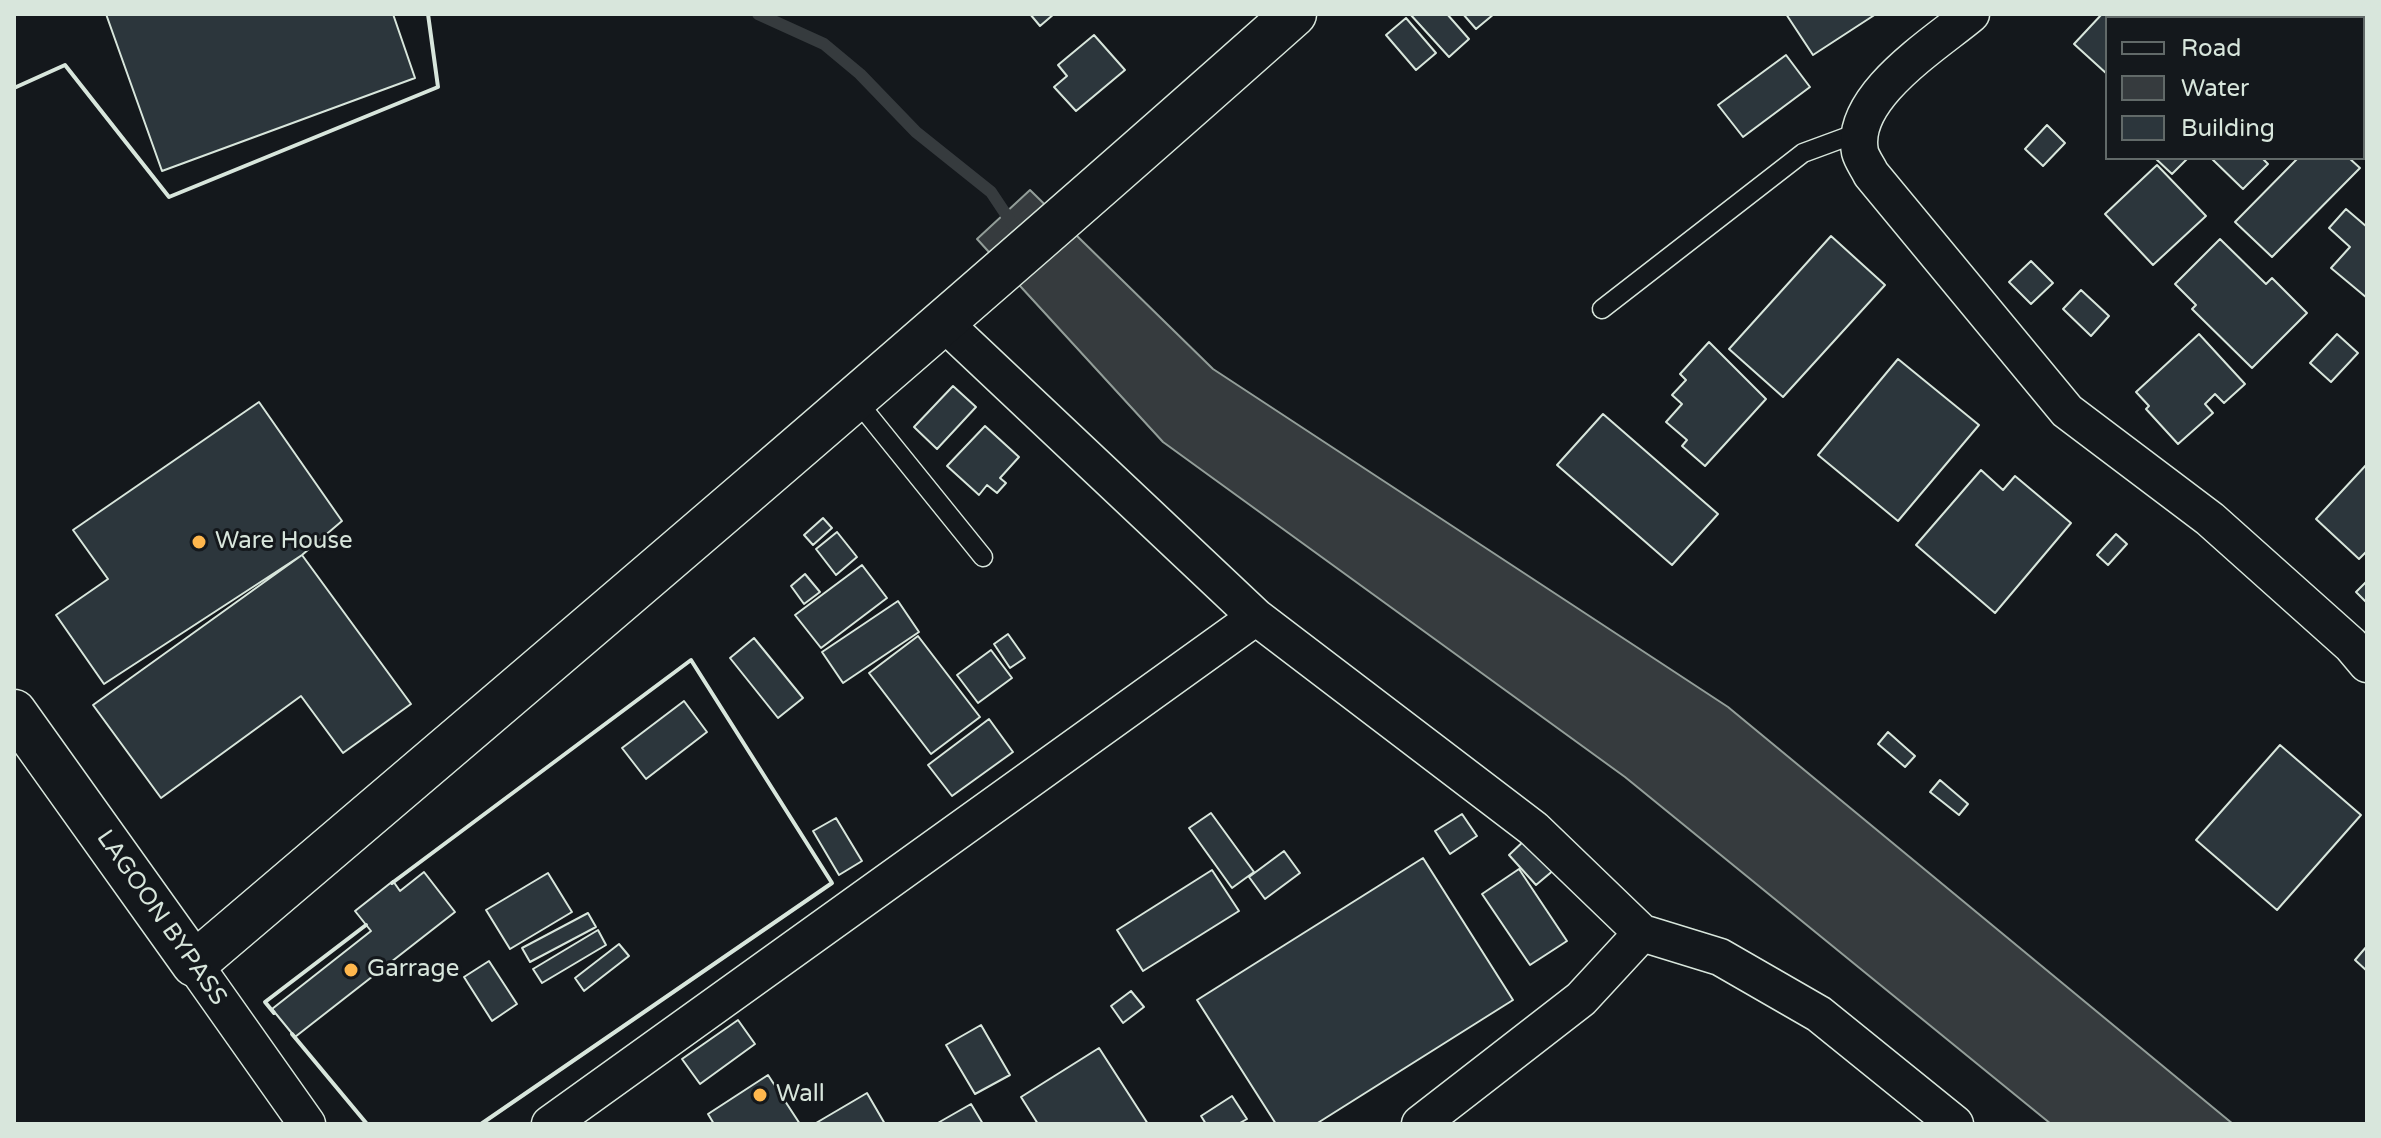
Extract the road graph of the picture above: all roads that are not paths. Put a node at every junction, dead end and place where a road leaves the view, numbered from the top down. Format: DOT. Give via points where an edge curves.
graph roads {
  1 [pos="1294,14"];
  2 [pos="1971,14"];
  3 [pos="1860,132"];
  4 [pos="1602,309"];
  5 [pos="943,322"];
  6 [pos="857,401"];
  7 [pos="983,557"];
  8 [pos="1256,617"];
  9 [pos="2367,664"];
  10 [pos="14,712"];
  11 [pos="1642,933"];
  12 [pos="194,964"];
  13 [pos="307,1124"];
  14 [pos="550,1124"];
  15 [pos="1420,1124"];
  16 [pos="1955,1124"];
  1 -- 5 [label="street"];
  2 -- 3 [label="street" via="1867,106"];
  3 -- 4 [label="lane" via="1803,153"];
  3 -- 9 [label="street" via="1860,153 1871,174 2067,411 2210,519"];
  5 -- 6 [label="street"];
  5 -- 8 [label="street"];
  6 -- 7 [label="lane"];
  6 -- 12 [label="street"];
  8 -- 11 [label="street" via="1534,829"];
  8 -- 14 [label="street"];
  10 -- 12 [label="street, LAGOON BYPASS"];
  11 -- 15 [label="street" via="1581,999"];
  11 -- 16 [label="street" via="1720,957 1819,1014"];
  12 -- 13 [label="street, LAGOON BYPASS"];
}
